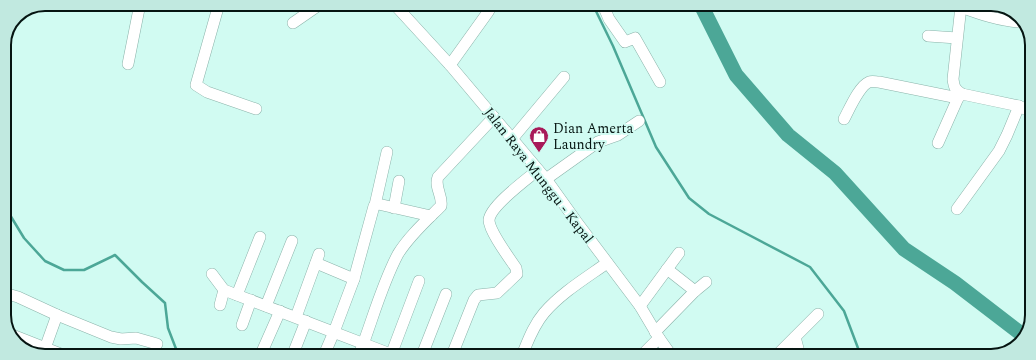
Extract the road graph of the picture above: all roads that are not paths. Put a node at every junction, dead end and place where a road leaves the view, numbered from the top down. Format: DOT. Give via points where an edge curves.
graph roads {
  1 [pos="139,11"];
  2 [pos="217,11"];
  3 [pos="310,11"];
  4 [pos="400,11"];
  5 [pos="489,11"];
  6 [pos="606,11"];
  7 [pos="960,11"];
  8 [pos="973,11"];
  9 [pos="1016,22"];
  10 [pos="293,23"];
  11 [pos="928,36"];
  12 [pos="957,38"];
  13 [pos="128,64"];
  14 [pos="450,65"];
  15 [pos="564,76"];
  16 [pos="660,82"];
  17 [pos="960,96"];
  18 [pos="1019,106"];
  19 [pos="256,109"];
  20 [pos="1025,109"];
  21 [pos="494,117"];
  22 [pos="844,119"];
  23 [pos="639,121"];
  24 [pos="513,138"];
  25 [pos="938,143"];
  26 [pos="387,152"];
  27 [pos="538,170"];
  28 [pos="546,179"];
  29 [pos="399,181"];
  30 [pos="375,205"];
  31 [pos="394,208"];
  32 [pos="957,209"];
  33 [pos="431,216"];
  34 [pos="260,237"];
  35 [pos="292,241"];
  36 [pos="679,253"];
  37 [pos="607,262"];
  38 [pos="667,270"];
  39 [pos="212,274"];
  40 [pos="354,278"];
  41 [pos="419,281"];
  42 [pos="706,282"];
  43 [pos="224,290"];
  44 [pos="695,291"];
  45 [pos="446,294"];
  46 [pos="11,295"];
  47 [pos="237,295"];
  48 [pos="251,300"];
  49 [pos="220,305"];
  50 [pos="266,306"];
  51 [pos="640,306"];
  52 [pos="280,311"];
  53 [pos="818,314"];
  54 [pos="58,315"];
  55 [pos="301,319"];
  56 [pos="242,325"];
  57 [pos="334,332"];
  58 [pos="657,335"];
  59 [pos="795,337"];
  60 [pos="22,340"];
  61 [pos="363,343"];
  62 [pos="157,344"];
  63 [pos="40,349"];
  64 [pos="45,349"];
  65 [pos="263,349"];
  66 [pos="294,349"];
  67 [pos="326,349"];
  68 [pos="360,349"];
  69 [pos="379,349"];
  70 [pos="394,349"];
  71 [pos="424,349"];
  72 [pos="454,349"];
  73 [pos="525,349"];
  74 [pos="646,349"];
  75 [pos="667,349"];
  76 [pos="783,349"];
  77 [pos="798,349"];
  1 -- 13 [label="street"];
  2 -- 19 [label="street" via="196,85 207,92"];
  3 -- 10 [label="street"];
  4 -- 14 [label="street, Jalan Raya Munggu - Kapal"];
  5 -- 14 [label="street"];
  6 -- 16 [label="street" via="625,42 635,38"];
  7 -- 12 [label="street"];
  8 -- 9 [label="street"];
  11 -- 12 [label="street"];
  12 -- 17 [label="street" via="953,79 954,87"];
  14 -- 21 [label="street, Jalan Raya Munggu - Kapal"];
  15 -- 24 [label="street"];
  17 -- 18 [label="street"];
  17 -- 22 [label="street" via="870,82 864,85"];
  17 -- 25 [label="street"];
  18 -- 20 [label="street"];
  18 -- 32 [label="street" via="999,151"];
  21 -- 24 [label="street, Jalan Raya Munggu - Kapal"];
  21 -- 33 [label="street" via="438,177 437,185 442,203"];
  23 -- 28 [label="street" via="598,142"];
  24 -- 27 [label="street, Jalan Raya Munggu - Kapal"];
  26 -- 30 [label="street"];
  27 -- 28 [label="street, Jalan Raya Munggu - Kapal"];
  27 -- 72 [label="street" via="492,211 489,221 518,272 497,293 478,295"];
  28 -- 37 [label="street, Jalan Raya Munggu - Kapal"];
  29 -- 31 [label="street"];
  30 -- 31 [label="street"];
  30 -- 40 [label="street"];
  31 -- 33 [label="street"];
  33 -- 61 [label="street" via="399,254 388,275"];
  34 -- 47 [label="street"];
  35 -- 50 [label="street"];
  36 -- 38 [label="street"];
  37 -- 51 [label="street, Jalan Raya Munggu - Kapal"];
  37 -- 73 [label="street" via="544,313"];
  38 -- 44 [label="street"];
  38 -- 51 [label="street"];
  39 -- 43 [label="street"];
  40 -- 55 [label="street" via="317,259"];
  40 -- 57 [label="street"];
  41 -- 70 [label="street"];
  42 -- 44 [label="street"];
  43 -- 47 [label="street"];
  43 -- 49 [label="street"];
  44 -- 58 [label="street"];
  45 -- 71 [label="street"];
  46 -- 54 [label="street"];
  47 -- 48 [label="street"];
  48 -- 50 [label="street"];
  48 -- 56 [label="street"];
  50 -- 52 [label="street"];
  51 -- 58 [label="street, Jalan Raya Munggu - Kapal"];
  52 -- 55 [label="street"];
  52 -- 65 [label="street"];
  53 -- 59 [label="street"];
  54 -- 62 [label="street" via="111,337 136,338"];
  54 -- 64 [label="street"];
  55 -- 57 [label="street"];
  55 -- 66 [label="street"];
  57 -- 61 [label="street"];
  57 -- 67 [label="street"];
  58 -- 74 [label="street"];
  58 -- 75 [label="street, Jalan Raya Munggu - Kapal"];
  59 -- 76 [label="street"];
  59 -- 77 [label="street"];
  60 -- 63 [label="street"];
  61 -- 68 [label="street"];
  61 -- 69 [label="street"];
}
